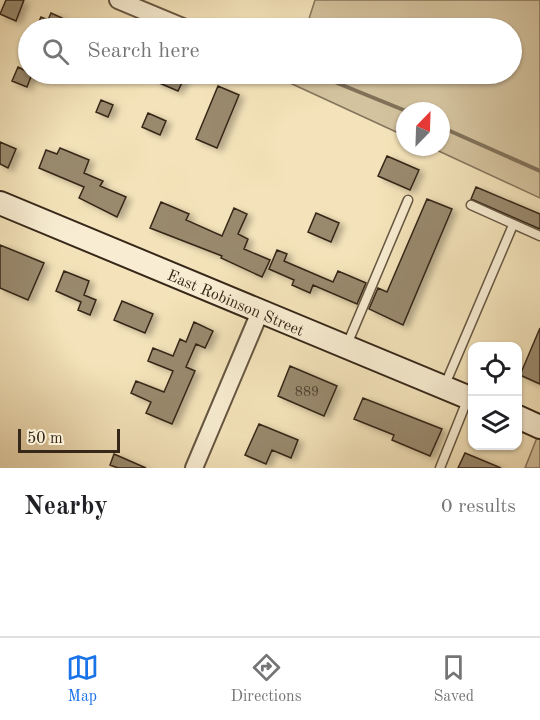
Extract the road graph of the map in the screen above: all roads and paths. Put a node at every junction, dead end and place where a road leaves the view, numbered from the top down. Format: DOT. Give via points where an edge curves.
graph roads {
  1 [pos="118,0"];
  2 [pos="161,18"];
  3 [pos="408,200"];
  4 [pos="0,203"];
  5 [pos="471,205"];
  6 [pos="513,225"];
  7 [pos="540,236"];
  8 [pos="260,312"];
  9 [pos="346,347"];
  10 [pos="444,387"];
  11 [pos="468,397"];
  12 [pos="468,403"];
  13 [pos="522,419"];
  14 [pos="540,427"];
  15 [pos="194,468"];
  16 [pos="440,468"];
  1 -- 2 [label="street"];
  3 -- 9 [label="lane"];
  4 -- 8 [label="street, East Robinson Street"];
  5 -- 6 [label="lane"];
  6 -- 7 [label="lane"];
  6 -- 10 [label="lane"];
  8 -- 9 [label="street, East Robinson Street"];
  8 -- 15 [label="street"];
  9 -- 10 [label="street, East Robinson Street"];
  10 -- 11 [label="street, East Robinson Street"];
  12 -- 16 [label="lane"];
  13 -- 14 [label="street"];
}
